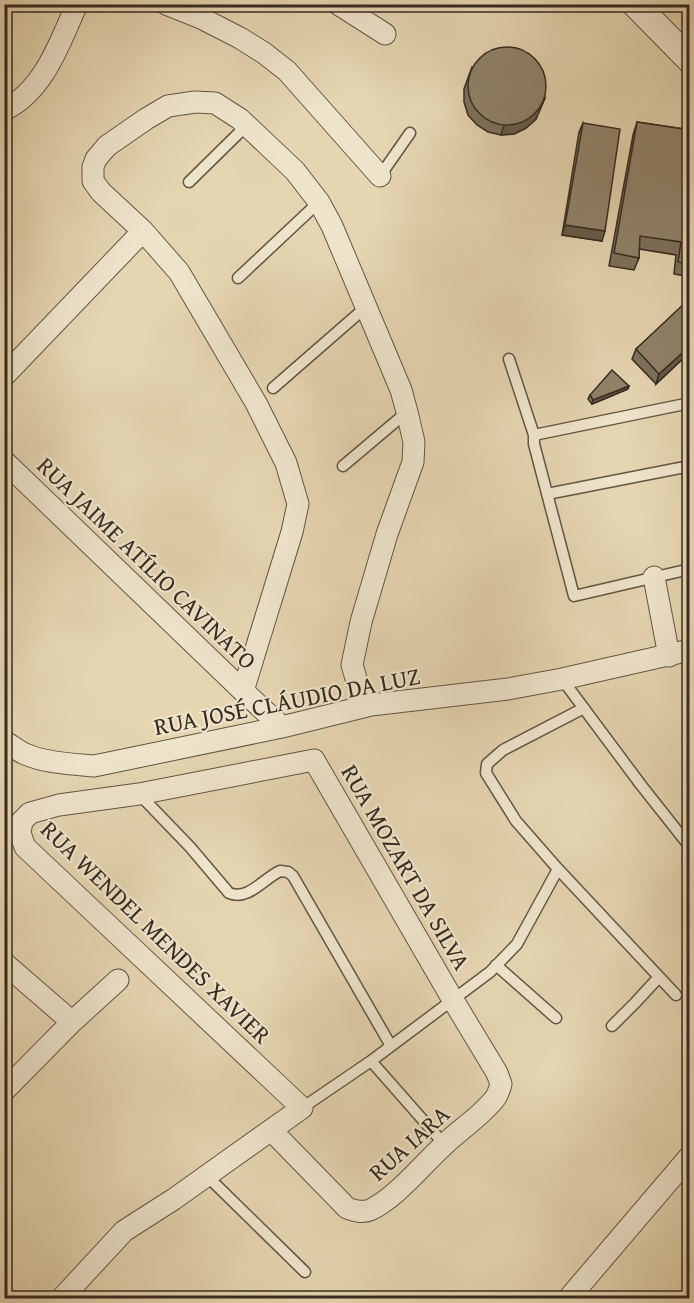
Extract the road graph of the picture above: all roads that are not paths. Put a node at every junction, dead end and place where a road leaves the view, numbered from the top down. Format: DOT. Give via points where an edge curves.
graph roads {
  1 [pos="77,4"];
  2 [pos="166,4"];
  3 [pos="338,4"];
  4 [pos="635,4"];
  5 [pos="385,34"];
  6 [pos="690,60"];
  7 [pos="4,110"];
  8 [pos="247,125"];
  9 [pos="410,133"];
  10 [pos="380,176"];
  11 [pos="189,182"];
  12 [pos="319,202"];
  13 [pos="143,231"];
  14 [pos="238,278"];
  15 [pos="366,307"];
  16 [pos="509,359"];
  17 [pos="4,376"];
  18 [pos="273,388"];
  19 [pos="690,403"];
  20 [pos="407,412"];
  21 [pos="534,435"];
  22 [pos="4,461"];
  23 [pos="343,466"];
  24 [pos="690,466"];
  25 [pos="547,494"];
  26 [pos="690,569"];
  27 [pos="654,577"];
  28 [pos="690,650"];
  29 [pos="669,656"];
  30 [pos="562,679"];
  31 [pos="243,691"];
  32 [pos="371,705"];
  33 [pos="584,708"];
  34 [pos="282,727"];
  35 [pos="4,741"];
  36 [pos="314,760"];
  37 [pos="140,794"];
  38 [pos="690,847"];
  39 [pos="558,869"];
  40 [pos="4,963"];
  41 [pos="496,965"];
  42 [pos="659,977"];
  43 [pos="118,980"];
  44 [pos="676,995"];
  45 [pos="453,1000"];
  46 [pos="556,1018"];
  47 [pos="72,1022"];
  48 [pos="612,1026"];
  49 [pos="391,1046"];
  50 [pos="371,1061"];
  51 [pos="4,1091"];
  52 [pos="302,1108"];
  53 [pos="271,1130"];
  54 [pos="444,1144"];
  55 [pos="690,1156"];
  56 [pos="207,1176"];
  57 [pos="305,1272"];
  58 [pos="62,1299"];
  59 [pos="569,1299"];
  1 -- 7 [label="street" via="47,69 31,90"];
  2 -- 10 [label="street" via="240,38 287,71"];
  3 -- 5 [label="street"];
  4 -- 6 [label="street"];
  8 -- 11 [label="lane"];
  8 -- 12 [label="street" via="295,171"];
  8 -- 13 [label="street" via="215,103 168,106 107,146 96,159 93,181"];
  9 -- 10 [label="lane"];
  12 -- 14 [label="lane"];
  12 -- 15 [label="street"];
  13 -- 17 [label="street"];
  13 -- 31 [label="street" via="179,272 256,403 286,463 298,504"];
  15 -- 18 [label="lane"];
  15 -- 20 [label="street"];
  16 -- 21 [label="lane"];
  19 -- 21 [label="lane"];
  20 -- 23 [label="lane"];
  20 -- 32 [label="street" via="414,442 413,462 387,534 352,665 358,685"];
  21 -- 25 [label="lane"];
  22 -- 31 [label="street, RUA JAIME ATÍLIO CAVINATO"];
  24 -- 25 [label="lane"];
  25 -- 27 [label="lane" via="574,596"];
  26 -- 27 [label="lane"];
  27 -- 29 [label="street"];
  28 -- 29 [label="street, RUA JOSÉ CLÁUDIO DA LUZ"];
  29 -- 30 [label="street, RUA JOSÉ CLÁUDIO DA LUZ"];
  30 -- 32 [label="street, RUA JOSÉ CLÁUDIO DA LUZ"];
  30 -- 33 [label="lane"];
  31 -- 34 [label="street, RUA JAIME ATÍLIO CAVINATO"];
  32 -- 34 [label="street, RUA JOSÉ CLÁUDIO DA LUZ"];
  33 -- 38 [label="lane"];
  33 -- 39 [label="lane" via="503,750 487,764 486,773 516,821"];
  34 -- 35 [label="street, RUA JOSÉ CLÁUDIO DA LUZ" via="94,766 38,759"];
  36 -- 37 [label="street, RUA WENDEL MENDES XAVIER"];
  36 -- 45 [label="street, RUA MOZART DA SILVA"];
  37 -- 49 [label="lane" via="229,893 242,895 280,871 293,876"];
  37 -- 52 [label="street, RUA WENDEL MENDES XAVIER" via="30,813 22,821 21,839 25,847"];
  39 -- 41 [label="lane" via="517,944"];
  39 -- 42 [label="lane"];
  40 -- 47 [label="street"];
  41 -- 45 [label="lane"];
  41 -- 46 [label="lane"];
  42 -- 44 [label="lane"];
  42 -- 48 [label="lane"];
  43 -- 47 [label="street"];
  45 -- 49 [label="lane"];
  45 -- 54 [label="street, RUA IARA" via="501,1084 486,1108"];
  47 -- 51 [label="street"];
  49 -- 50 [label="lane"];
  50 -- 52 [label="lane"];
  50 -- 54 [label="lane"];
  52 -- 53 [label="street"];
  53 -- 54 [label="street, RUA IARA" via="347,1208 357,1212 378,1205"];
  53 -- 56 [label="street"];
  55 -- 59 [label="street"];
  56 -- 57 [label="lane"];
  56 -- 58 [label="street" via="124,1231"];
}
